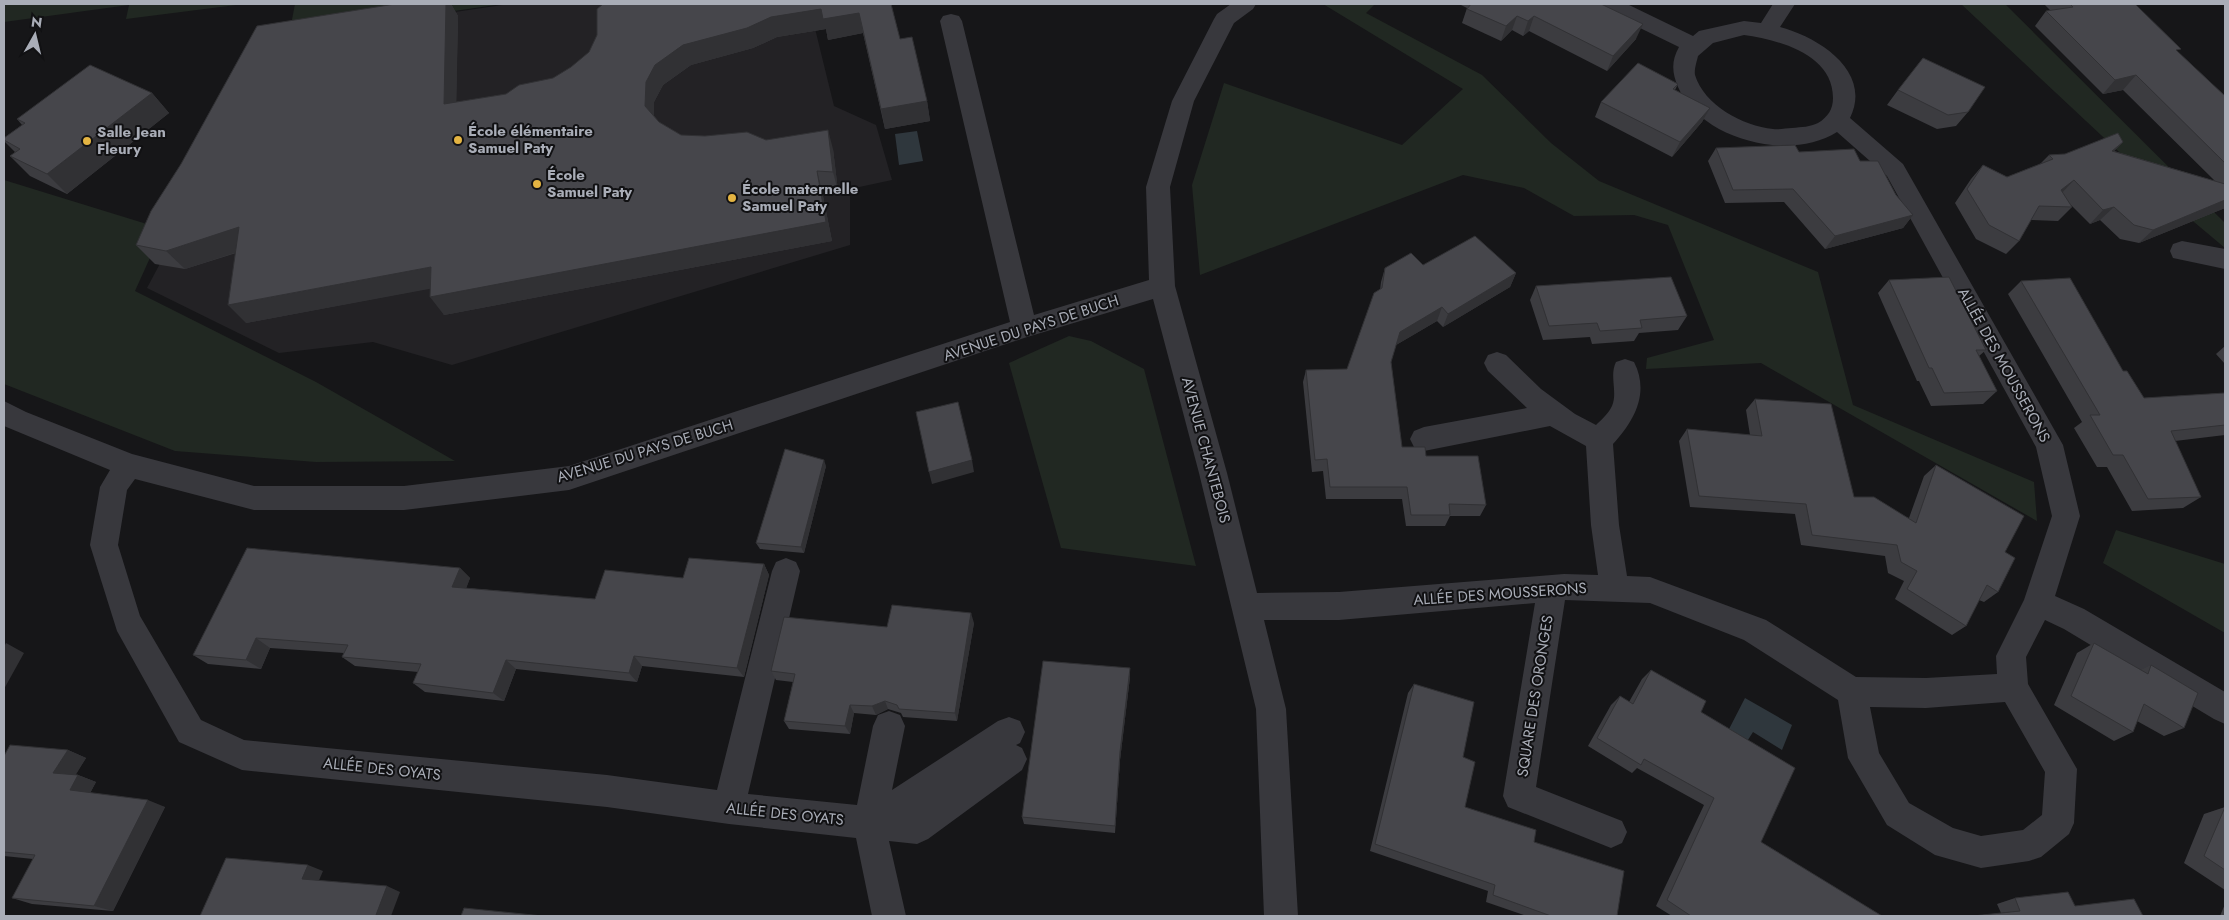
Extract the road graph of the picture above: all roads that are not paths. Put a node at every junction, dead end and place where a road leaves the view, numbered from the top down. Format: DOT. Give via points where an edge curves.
graph roads {
  1 [pos="1245,4"];
  2 [pos="1784,4"];
  3 [pos="1616,5"];
  4 [pos="951,20"];
  5 [pos="1767,30"];
  6 [pos="1693,45"];
  7 [pos="1838,120"];
  8 [pos="2182,251"];
  9 [pos="2225,259"];
  10 [pos="1162,286"];
  11 [pos="1024,328"];
  12 [pos="1497,363"];
  13 [pos="1625,370"];
  14 [pos="4,412"];
  15 [pos="1554,414"];
  16 [pos="1424,439"];
  17 [pos="1599,440"];
  18 [pos="129,465"];
  19 [pos="786,572"];
  20 [pos="1552,589"];
  21 [pos="1615,589"];
  22 [pos="2038,603"];
  23 [pos="1246,607"];
  24 [pos="2013,687"];
  25 [pos="1852,692"];
  26 [pos="2225,710"];
  27 [pos="889,726"];
  28 [pos="1010,746"];
  29 [pos="728,808"];
  30 [pos="869,823"];
  31 [pos="1611,832"];
  32 [pos="889,916"];
  33 [pos="1281,916"];
  1 -- 10 [label="street, AVENUE CHANTEBOIS" via="1225,19 1183,101 1158,187"];
  2 -- 5 [label="street"];
  3 -- 6 [label="street"];
  4 -- 11 [label="street"];
  5 -- 6 [label="street" via="1724,30"];
  5 -- 7 [label="street" via="1808,46 1834,67 1844,85 1846,104"];
  6 -- 7 [label="street" via="1684,60 1684,79 1694,98 1713,116 1738,129 1767,137 1796,138 1821,132"];
  7 -- 22 [label="street, ALLÉE DES MOUSSERONS" via="1895,170 2049,445 2066,516"];
  8 -- 9 [label="street"];
  10 -- 11 [label="street, AVENUE DU PAYS DE BUCH"];
  10 -- 23 [label="street, AVENUE CHANTEBOIS" via="1214,473"];
  11 -- 18 [label="street, AVENUE DU PAYS DE BUCH" via="568,478 404,498 254,498"];
  12 -- 15 [label="street"];
  13 -- 17 [label="street" via="1626,412"];
  14 -- 18 [label="street, AVENUE DU PAYS DE BUCH" via="16,420"];
  15 -- 16 [label="street"];
  15 -- 17 [label="street"];
  17 -- 21 [label="street" via="1605,524"];
  18 -- 29 [label="street, ALLÉE DES OYATS" via="114,487 104,545 127,620 190,731 242,755 607,791"];
  19 -- 29 [label="street"];
  20 -- 21 [label="street, ALLÉE DES MOUSSERONS"];
  20 -- 23 [label="street, ALLÉE DES MOUSSERONS" via="1339,606"];
  20 -- 31 [label="street, SQUARE DES ORONGES" via="1519,796"];
  21 -- 25 [label="street, ALLÉE DES MOUSSERONS" via="1650,590 1755,630"];
  22 -- 24 [label="street, ALLÉE DES MOUSSERONS" via="2011,656"];
  22 -- 26 [label="street" via="2074,619"];
  23 -- 33 [label="street, AVENUE CHANTEBOIS" via="1271,709"];
  24 -- 25 [label="street" via="1926,693"];
  24 -- 25 [label="street" via="2061,769 2058,823 2029,845 1981,852 1947,843 1898,814 1864,758"];
  27 -- 30 [label="street"];
  28 -- 30 [label="street, ALLÉE DES OYATS" via="917,828"];
  29 -- 30 [label="street, ALLÉE DES OYATS"];
  30 -- 32 [label="street"];
}
